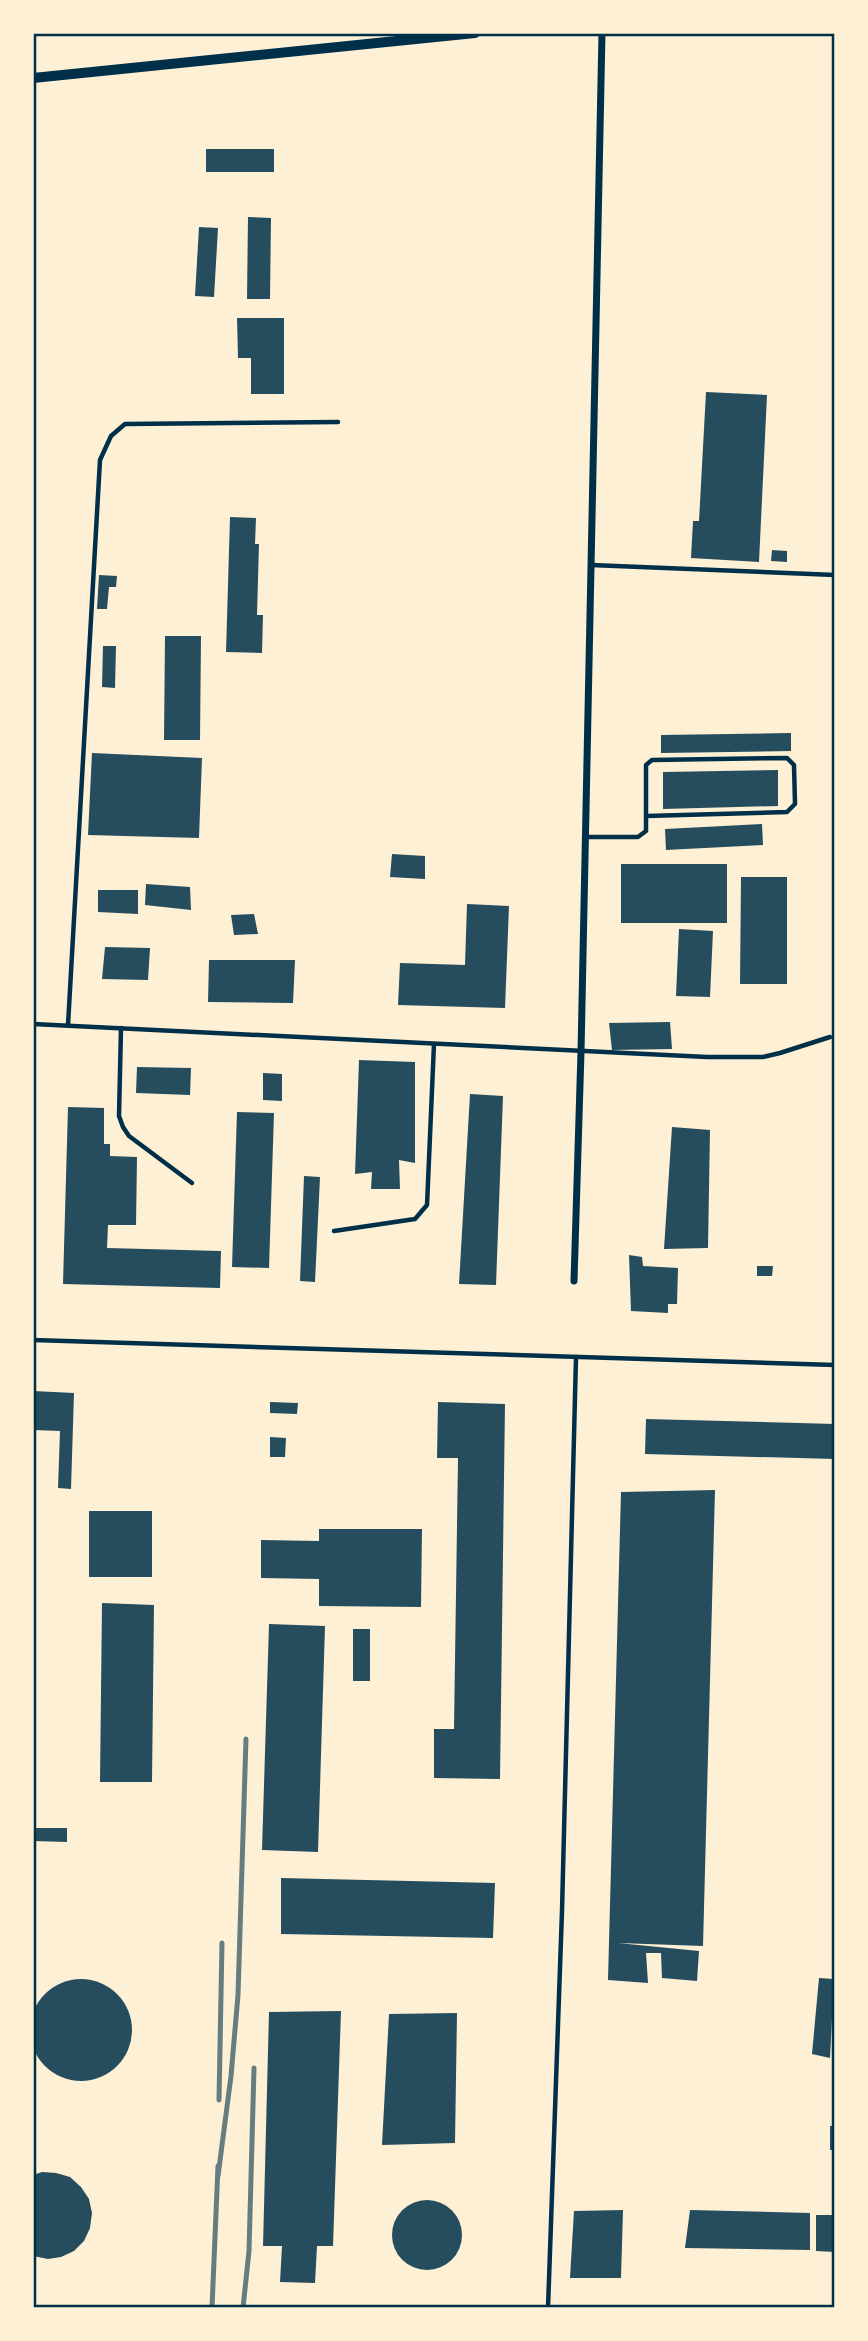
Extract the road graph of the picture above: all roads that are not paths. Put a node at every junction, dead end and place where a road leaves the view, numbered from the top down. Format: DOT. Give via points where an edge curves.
graph roads {
  1 [pos="475,33"];
  2 [pos="602,33"];
  3 [pos="33,78"];
  4 [pos="338,422"];
  5 [pos="591,565"];
  6 [pos="835,575"];
  7 [pos="646,816"];
  8 [pos="586,837"];
  9 [pos="33,1024"];
  10 [pos="68,1025"];
  11 [pos="121,1028"];
  12 [pos="831,1037"];
  13 [pos="434,1044"];
  14 [pos="581,1052"];
  15 [pos="192,1182"];
  16 [pos="334,1231"];
  17 [pos="574,1282"];
  18 [pos="33,1340"];
  19 [pos="576,1357"];
  20 [pos="835,1365"];
  21 [pos="548,2308"];
  1 -- 3 [label="street"];
  2 -- 5 [label="street"];
  4 -- 10 [label="lane" via="125,425 111,436 100,460"];
  5 -- 6 [label="lane"];
  5 -- 8 [label="street"];
  7 -- 7 [label="lane" via="646,765 652,760 787,758 794,765 795,804 787,812"];
  7 -- 8 [label="lane" via="646,831 638,837"];
  8 -- 14 [label="street"];
  9 -- 10 [label="lane"];
  10 -- 11 [label="lane"];
  11 -- 13 [label="lane"];
  11 -- 15 [label="lane" via="119,1116 123,1127"];
  12 -- 14 [label="lane" via="763,1056"];
  13 -- 14 [label="lane"];
  13 -- 16 [label="lane" via="427,1205 415,1219"];
  14 -- 17 [label="street"];
  18 -- 19 [label="lane"];
  19 -- 20 [label="lane"];
  19 -- 21 [label="lane"];
}
